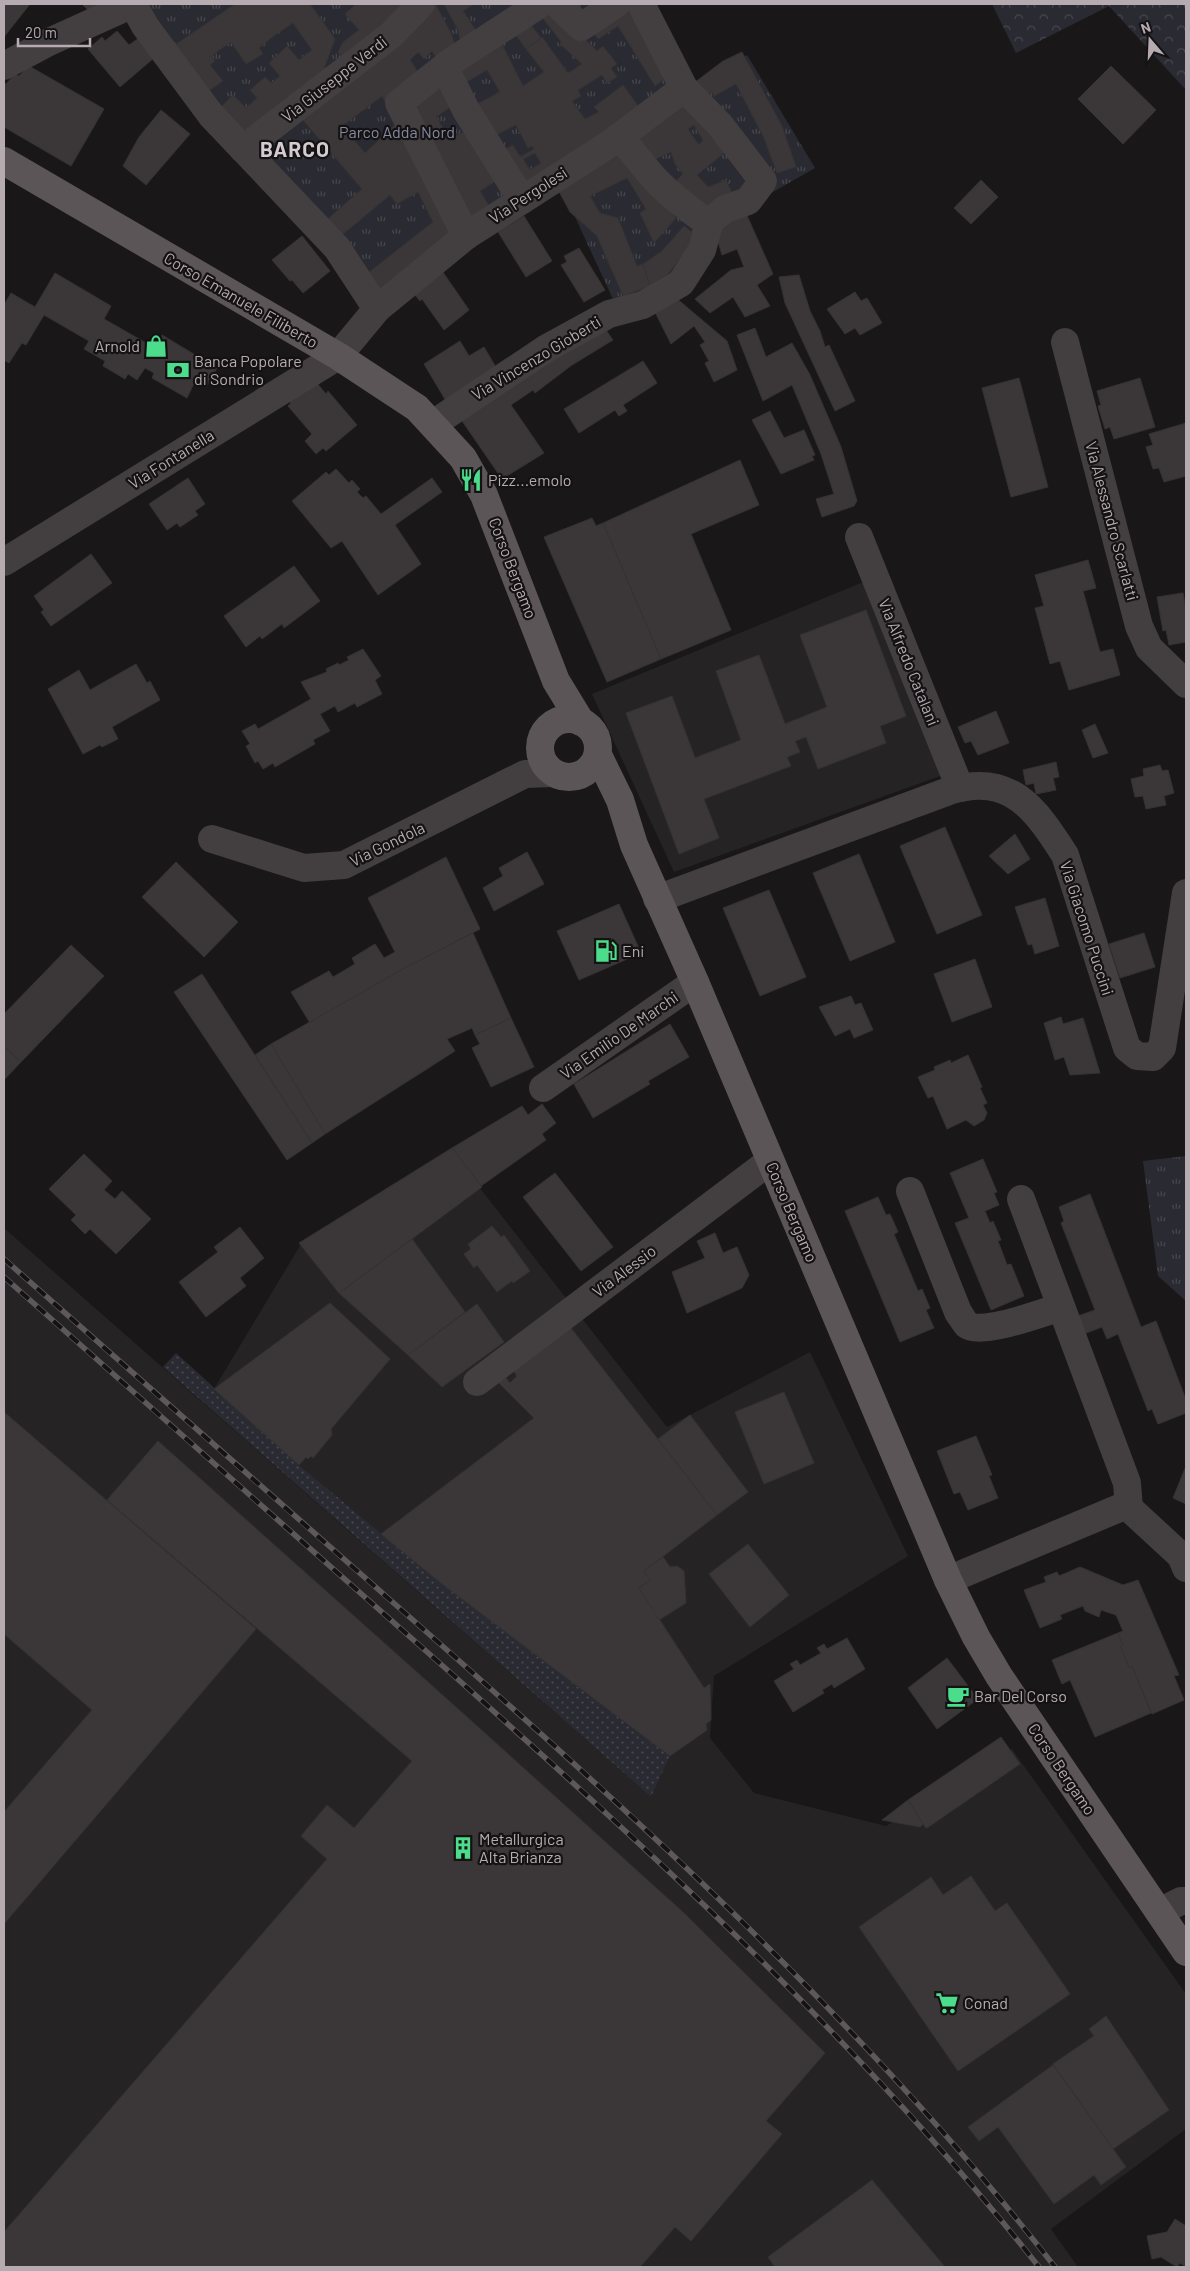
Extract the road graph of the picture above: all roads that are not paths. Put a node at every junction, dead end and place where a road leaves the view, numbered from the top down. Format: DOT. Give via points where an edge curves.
graph roads {
  1 [pos="133,4"];
  2 [pos="420,4"];
  3 [pos="540,4"];
  4 [pos="557,4"];
  5 [pos="616,4"];
  6 [pos="641,4"];
  7 [pos="4,66"];
  8 [pos="445,68"];
  9 [pos="684,88"];
  10 [pos="618,137"];
  11 [pos="243,149"];
  12 [pos="4,161"];
  13 [pos="522,200"];
  14 [pos="708,223"];
  15 [pos="466,236"];
  16 [pos="377,309"];
  17 [pos="1066,342"];
  18 [pos="338,356"];
  19 [pos="433,424"];
  20 [pos="463,458"];
  21 [pos="859,537"];
  22 [pos="4,562"];
  23 [pos="556,681"];
  24 [pos="1186,684"];
  25 [pos="581,722"];
  26 [pos="598,755"];
  27 [pos="554,758"];
  28 [pos="960,788"];
  29 [pos="212,839"];
  30 [pos="634,845"];
  31 [pos="1186,893"];
  32 [pos="657,898"];
  33 [pos="695,982"];
  34 [pos="543,1088"];
  35 [pos="770,1161"];
  36 [pos="910,1191"];
  37 [pos="1021,1199"];
  38 [pos="1061,1307"];
  39 [pos="477,1382"];
  40 [pos="1129,1508"];
  41 [pos="1186,1568"];
  42 [pos="948,1580"];
  43 [pos="1186,1901"];
  44 [pos="1159,1912"];
  45 [pos="1186,1952"];
  1 -- 7 [label="street"];
  1 -- 11 [label="street" via="145,26 211,115"];
  2 -- 11 [label="street, Via Giuseppe Verdi" via="391,35"];
  3 -- 8 [label="street" via="489,35"];
  4 -- 5 [label="street" via="581,27"];
  6 -- 9 [label="street"];
  8 -- 13 [label="street" via="466,110"];
  8 -- 15 [label="street" via="399,104"];
  9 -- 10 [label="street, Via Pergolesi"];
  9 -- 14 [label="street" via="720,125 763,181 748,201 725,209"];
  10 -- 13 [label="street, Via Pergolesi"];
  10 -- 14 [label="street" via="634,151 653,178"];
  11 -- 16 [label="street" via="337,248"];
  12 -- 18 [label="main road, Corso Emanuele Filiberto"];
  13 -- 15 [label="street, Via Pergolesi"];
  14 -- 19 [label="street, Via Vincenzo Gioberti" via="702,250 681,283 643,305 609,314 547,348"];
  15 -- 16 [label="street, Via Pergolesi"];
  16 -- 18 [label="street, Via Fontanella"];
  17 -- 24 [label="street, Via Alessandro Scarlatti" via="1139,626 1149,648"];
  18 -- 19 [label="main road, Corso Emanuele Filiberto" via="417,408"];
  18 -- 22 [label="street, Via Fontanella"];
  19 -- 20 [label="main road, Corso Emanuele Filiberto"];
  20 -- 23 [label="main road, Corso Bergamo" via="484,494"];
  21 -- 28 [label="street, Via Alfredo Catalani"];
  23 -- 25 [label="main road, Corso Bergamo"];
  23 -- 27 [label="main road"];
  25 -- 26 [label="main road" via="596,736"];
  25 -- 27 [label="main road" via="562,720"];
  26 -- 27 [label="main road" via="586,772"];
  26 -- 30 [label="main road, Corso Bergamo" via="620,800"];
  27 -- 29 [label="street, Via Gondola" via="344,865 304,868"];
  27 -- 30 [label="main road, Corso Bergamo" via="597,792"];
  28 -- 31 [label="street, Via Giacomo Puccini" via="1008,790 1024,801 1047,827 1065,855 1127,1048 1137,1056 1153,1056 1162,1048"];
  28 -- 32 [label="street, Via Giacomo Puccini"];
  30 -- 32 [label="main road, Corso Bergamo"];
  32 -- 33 [label="main road, Corso Bergamo"];
  33 -- 34 [label="street, Via Emilio De Marchi"];
  33 -- 35 [label="main road, Corso Bergamo"];
  35 -- 39 [label="street, Via Alessio"];
  35 -- 42 [label="main road, Corso Bergamo"];
  36 -- 38 [label="street" via="958,1312 967,1326 997,1326"];
  37 -- 38 [label="street"];
  38 -- 40 [label="street" via="1127,1483"];
  40 -- 41 [label="street" via="1181,1556"];
  40 -- 42 [label="street" via="1122,1507"];
  42 -- 44 [label="main road, Corso Bergamo" via="999,1676"];
  43 -- 44 [label="street" via="1181,1900"];
  44 -- 45 [label="main road, Corso Bergamo"];
}
